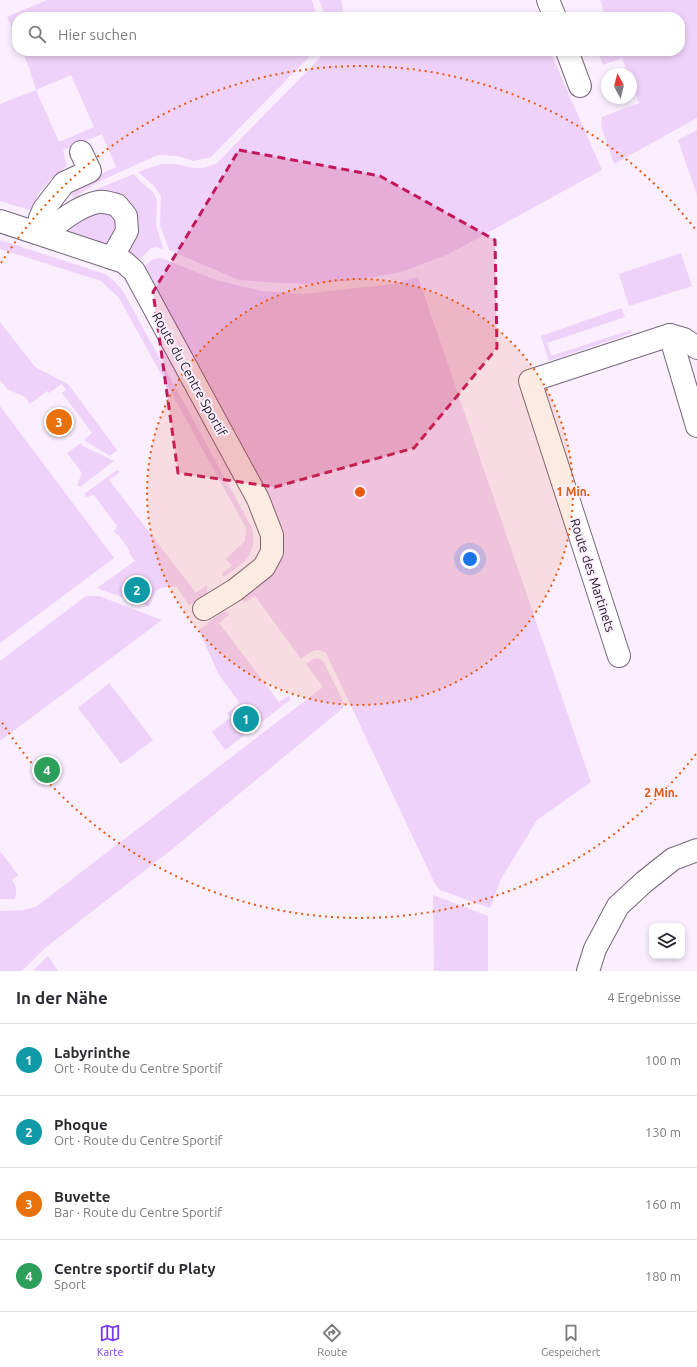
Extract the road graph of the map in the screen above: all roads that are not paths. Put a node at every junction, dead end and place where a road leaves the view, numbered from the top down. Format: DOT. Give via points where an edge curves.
graph roads {
  1 [pos="548,0"];
  2 [pos="553,12"];
  3 [pos="570,56"];
  4 [pos="580,86"];
  5 [pos="81,152"];
  6 [pos="0,221"];
  7 [pos="40,234"];
  8 [pos="112,258"];
  9 [pos="670,335"];
  10 [pos="697,348"];
  11 [pos="697,426"];
  12 [pos="204,608"];
  13 [pos="619,656"];
  14 [pos="697,850"];
  15 [pos="588,971"];
  1 -- 2 [label="street"];
  3 -- 4 [label="street"];
  5 -- 7 [label="street" via="90,171 64,183 44,208 40,218"];
  6 -- 7 [label="street, Route du Centre Sportif"];
  7 -- 8 [label="street, Route du Centre Sportif"];
  7 -- 8 [label="street" via="85,207 100,202 117,205 126,216 127,231"];
  8 -- 12 [label="street, Route du Centre Sportif" via="124,262 134,271 258,499 272,535 272,552 264,567 227,595"];
  9 -- 10 [label="street" via="684,339"];
  9 -- 11 [label="street"];
  9 -- 13 [label="street, Route des Martinets" via="530,382"];
  14 -- 15 [label="street" via="673,859 618,906 595,949"];
}
